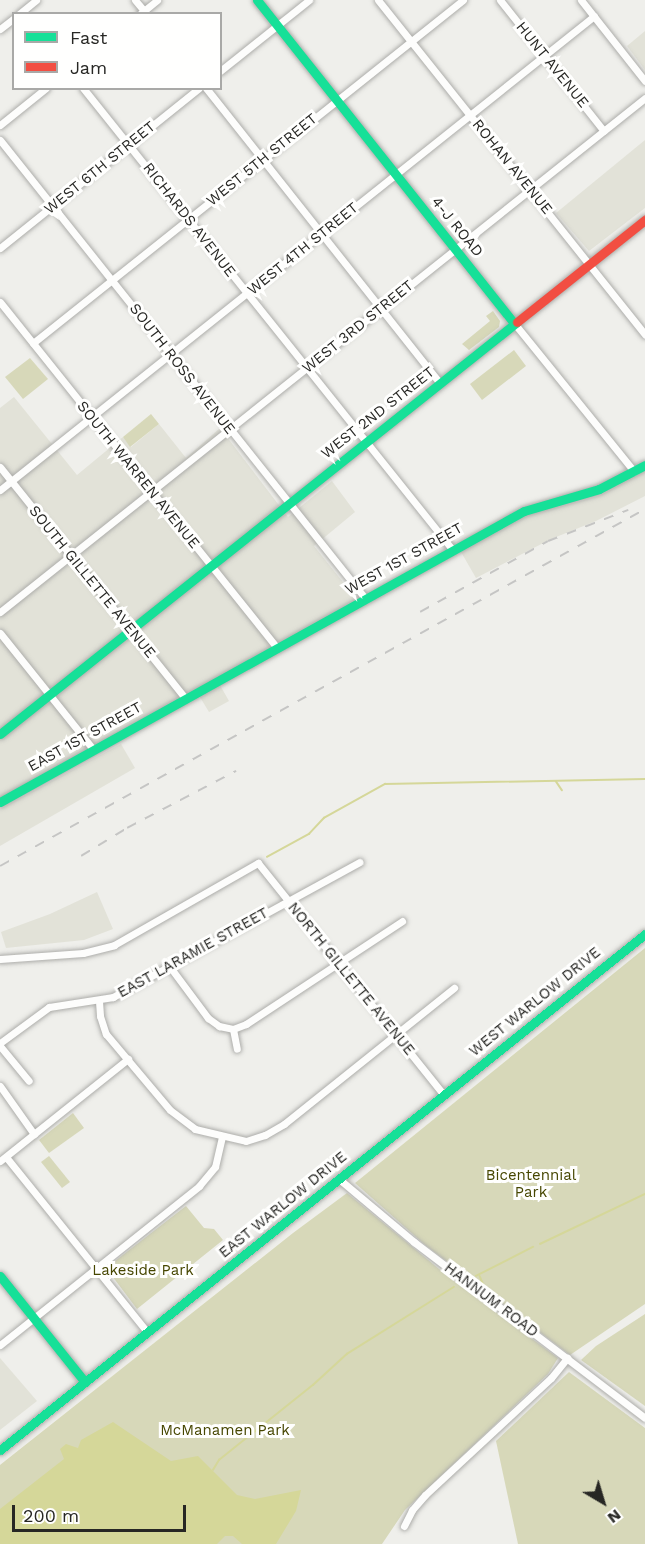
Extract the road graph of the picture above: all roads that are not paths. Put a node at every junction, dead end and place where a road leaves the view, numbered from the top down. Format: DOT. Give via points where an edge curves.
graph roads {
  1 [pos="36,0"];
  2 [pos="157,0"];
  3 [pos="257,0"];
  4 [pos="309,0"];
  5 [pos="378,0"];
  6 [pos="463,0"];
  7 [pos="500,0"];
  8 [pos="581,0"];
  9 [pos="23,12"];
  10 [pos="144,12"];
  11 [pos="594,16"];
  12 [pos="12,20"];
  13 [pos="277,26"];
  14 [pos="0,29"];
  15 [pos="411,41"];
  16 [pos="545,56"];
  17 [pos="222,69"];
  18 [pos="645,81"];
  19 [pos="44,90"];
  20 [pos="86,90"];
  21 [pos="197,90"];
  22 [pos="208,90"];
  23 [pos="645,98"];
  24 [pos="337,100"];
  25 [pos="470,115"];
  26 [pos="0,125"];
  27 [pos="604,131"];
  28 [pos="0,140"];
  29 [pos="129,145"];
  30 [pos="262,160"];
  31 [pos="396,175"];
  32 [pos="530,190"];
  33 [pos="52,206"];
  34 [pos="188,219"];
  35 [pos="645,220"];
  36 [pos="322,234"];
  37 [pos="0,248"];
  38 [pos="456,249"];
  39 [pos="590,264"];
  40 [pos="111,280"];
  41 [pos="247,293"];
  42 [pos="0,302"];
  43 [pos="380,309"];
  44 [pos="514,324"];
  45 [pos="645,335"];
  46 [pos="33,342"];
  47 [pos="170,355"];
  48 [pos="306,368"];
  49 [pos="440,383"];
  50 [pos="92,417"];
  51 [pos="230,430"];
  52 [pos="365,442"];
  53 [pos="645,465"];
  54 [pos="0,466"];
  55 [pos="634,471"];
  56 [pos="12,481"];
  57 [pos="0,490"];
  58 [pos="153,492"];
  59 [pos="289,503"];
  60 [pos="452,549"];
  61 [pos="71,556"];
  62 [pos="210,566"];
  63 [pos="364,598"];
  64 [pos="0,612"];
  65 [pos="130,630"];
  66 [pos="0,633"];
  67 [pos="276,647"];
  68 [pos="50,694"];
  69 [pos="185,698"];
  70 [pos="0,734"];
  71 [pos="93,749"];
  72 [pos="1,798"];
  73 [pos="360,862"];
  74 [pos="288,901"];
  75 [pos="402,921"];
  76 [pos="645,934"];
  77 [pos="0,959"];
  78 [pos="338,964"];
  79 [pos="170,967"];
  80 [pos="454,988"];
  81 [pos="99,1001"];
  82 [pos="233,1029"];
  83 [pos="396,1035"];
  84 [pos="0,1045"];
  85 [pos="237,1050"];
  86 [pos="128,1059"];
  87 [pos="29,1081"];
  88 [pos="0,1086"];
  89 [pos="444,1095"];
  90 [pos="34,1134"];
  91 [pos="222,1137"];
  92 [pos="3,1159"];
  93 [pos="339,1179"];
  94 [pos="96,1268"];
  95 [pos="0,1276"];
  96 [pos="34,1318"];
  97 [pos="147,1332"];
  98 [pos="0,1346"];
  99 [pos="567,1358"];
  100 [pos="85,1382"];
  101 [pos="645,1418"];
  102 [pos="0,1450"];
  103 [pos="404,1526"];
  1 -- 9 [label="street"];
  2 -- 10 [label="street"];
  3 -- 13 [label="street, 4-J ROAD"];
  4 -- 13 [label="street"];
  5 -- 15 [label="street, ROHAN AVENUE"];
  6 -- 15 [label="street, WEST 5TH STREET"];
  7 -- 16 [label="street, HUNT AVENUE"];
  8 -- 11 [label="street"];
  11 -- 16 [label="street, WEST 4TH STREET"];
  11 -- 18 [label="street"];
  12 -- 14 [label="street"];
  13 -- 17 [label="street"];
  13 -- 24 [label="street, 4-J ROAD"];
  15 -- 24 [label="street, WEST 5TH STREET"];
  15 -- 25 [label="street, ROHAN AVENUE"];
  16 -- 25 [label="street, WEST 4TH STREET"];
  16 -- 27 [label="street, HUNT AVENUE"];
  19 -- 26 [label="street"];
  20 -- 29 [label="street, RICHARDS AVENUE"];
  21 -- 29 [label="street, WEST 6TH STREET"];
  22 -- 30 [label="street"];
  23 -- 27 [label="street, WEST 3RD STREET"];
  24 -- 30 [label="street, WEST 5TH STREET"];
  24 -- 31 [label="street, 4-J ROAD"];
  25 -- 31 [label="street, WEST 4TH STREET"];
  25 -- 32 [label="street, ROHAN AVENUE"];
  27 -- 32 [label="street, WEST 3RD STREET"];
  28 -- 33 [label="street, SOUTH ROSS AVENUE"];
  29 -- 33 [label="street, WEST 6TH STREET"];
  29 -- 34 [label="street, RICHARDS AVENUE"];
  30 -- 34 [label="street, WEST 5TH STREET"];
  30 -- 36 [label="street"];
  31 -- 36 [label="street, WEST 4TH STREET"];
  31 -- 38 [label="street, 4-J ROAD"];
  32 -- 38 [label="street, WEST 3RD STREET"];
  32 -- 39 [label="street, ROHAN AVENUE"];
  33 -- 37 [label="street, WEST 6TH STREET"];
  33 -- 40 [label="street, SOUTH ROSS AVENUE"];
  34 -- 40 [label="street, WEST 5TH STREET"];
  34 -- 41 [label="street, RICHARDS AVENUE"];
  35 -- 39 [label="street, WEST 2ND STREET"];
  36 -- 41 [label="street, WEST 4TH STREET"];
  36 -- 43 [label="street"];
  38 -- 43 [label="street, WEST 3RD STREET"];
  38 -- 44 [label="street, 4-J ROAD"];
  39 -- 44 [label="street, WEST 2ND STREET"];
  39 -- 45 [label="street, ROHAN AVENUE"];
  40 -- 46 [label="street, WEST 5TH STREET"];
  40 -- 47 [label="street, SOUTH ROSS AVENUE"];
  41 -- 47 [label="street, WEST 4TH STREET"];
  41 -- 48 [label="street, RICHARDS AVENUE"];
  42 -- 46 [label="street, SOUTH WARREN AVENUE"];
  43 -- 48 [label="street, WEST 3RD STREET"];
  43 -- 49 [label="street"];
  44 -- 49 [label="street, WEST 2ND STREET"];
  44 -- 55 [label="street, 4-J ROAD"];
  46 -- 50 [label="street, SOUTH WARREN AVENUE"];
  47 -- 50 [label="street, WEST 4TH STREET"];
  47 -- 51 [label="street, SOUTH ROSS AVENUE"];
  48 -- 51 [label="street, WEST 3RD STREET"];
  48 -- 52 [label="street, RICHARDS AVENUE"];
  49 -- 52 [label="street, WEST 2ND STREET"];
  50 -- 56 [label="street, WEST 4TH STREET"];
  50 -- 58 [label="street, SOUTH WARREN AVENUE"];
  51 -- 58 [label="street, WEST 3RD STREET"];
  51 -- 59 [label="street, SOUTH ROSS AVENUE"];
  52 -- 59 [label="street, WEST 2ND STREET"];
  52 -- 60 [label="street, RICHARDS AVENUE"];
  53 -- 55 [label="street, WEST 1ST STREET"];
  54 -- 56 [label="street, SOUTH GILLETTE AVENUE"];
  55 -- 60 [label="street, WEST 1ST STREET" via="599,489 524,511"];
  56 -- 57 [label="street, WEST 4TH STREET"];
  56 -- 61 [label="street, SOUTH GILLETTE AVENUE"];
  58 -- 61 [label="street, WEST 3RD STREET"];
  58 -- 62 [label="street, SOUTH WARREN AVENUE"];
  59 -- 62 [label="street, WEST 2ND STREET"];
  59 -- 63 [label="street, SOUTH ROSS AVENUE"];
  60 -- 63 [label="street, WEST 1ST STREET"];
  61 -- 64 [label="street, WEST 3RD STREET"];
  61 -- 65 [label="street, SOUTH GILLETTE AVENUE"];
  62 -- 65 [label="street, WEST 2ND STREET"];
  62 -- 67 [label="street, SOUTH WARREN AVENUE"];
  63 -- 67 [label="street, WEST 1ST STREET"];
  65 -- 68 [label="street, WEST 2ND STREET"];
  65 -- 69 [label="street, SOUTH GILLETTE AVENUE"];
  66 -- 68 [label="street"];
  67 -- 69 [label="street, WEST 1ST STREET"];
  68 -- 70 [label="street, WEST 2ND STREET"];
  68 -- 71 [label="street"];
  69 -- 71 [label="street, EAST 1ST STREET"];
  71 -- 72 [label="street, EAST 1ST STREET"];
  73 -- 74 [label="street, EAST LARAMIE STREET"];
  74 -- 77 [label="street, NORTH GILLETTE AVENUE" via="258,863 114,945 83,953"];
  74 -- 78 [label="street, NORTH GILLETTE AVENUE"];
  74 -- 79 [label="street, EAST LARAMIE STREET"];
  75 -- 78 [label="street"];
  76 -- 89 [label="street, WEST WARLOW DRIVE"];
  78 -- 82 [label="street"];
  78 -- 83 [label="street, NORTH GILLETTE AVENUE"];
  79 -- 81 [label="street, EAST LARAMIE STREET" via="113,998"];
  79 -- 82 [label="street" via="208,1018"];
  80 -- 83 [label="street"];
  81 -- 84 [label="street, EAST LARAMIE STREET" via="50,1007"];
  81 -- 86 [label="street" via="106,1034"];
  82 -- 85 [label="street"];
  83 -- 89 [label="street, NORTH GILLETTE AVENUE"];
  83 -- 91 [label="street" via="284,1124 246,1141"];
  84 -- 87 [label="street"];
  86 -- 90 [label="street"];
  86 -- 91 [label="street" via="182,1121 201,1132"];
  88 -- 90 [label="street"];
  89 -- 93 [label="street, EAST WARLOW DRIVE"];
  90 -- 92 [label="street"];
  91 -- 94 [label="street" via="208,1177"];
  92 -- 94 [label="street"];
  93 -- 97 [label="street, EAST WARLOW DRIVE"];
  93 -- 99 [label="street, HANNUM ROAD" via="414,1242"];
  94 -- 96 [label="street"];
  94 -- 97 [label="street"];
  95 -- 96 [label="street"];
  96 -- 98 [label="street"];
  96 -- 100 [label="street"];
  97 -- 100 [label="street, EAST WARLOW DRIVE"];
  99 -- 101 [label="street, HANNUM ROAD"];
  99 -- 103 [label="street" via="551,1378 425,1495"];
  100 -- 102 [label="street, EAST WARLOW DRIVE"];
}
